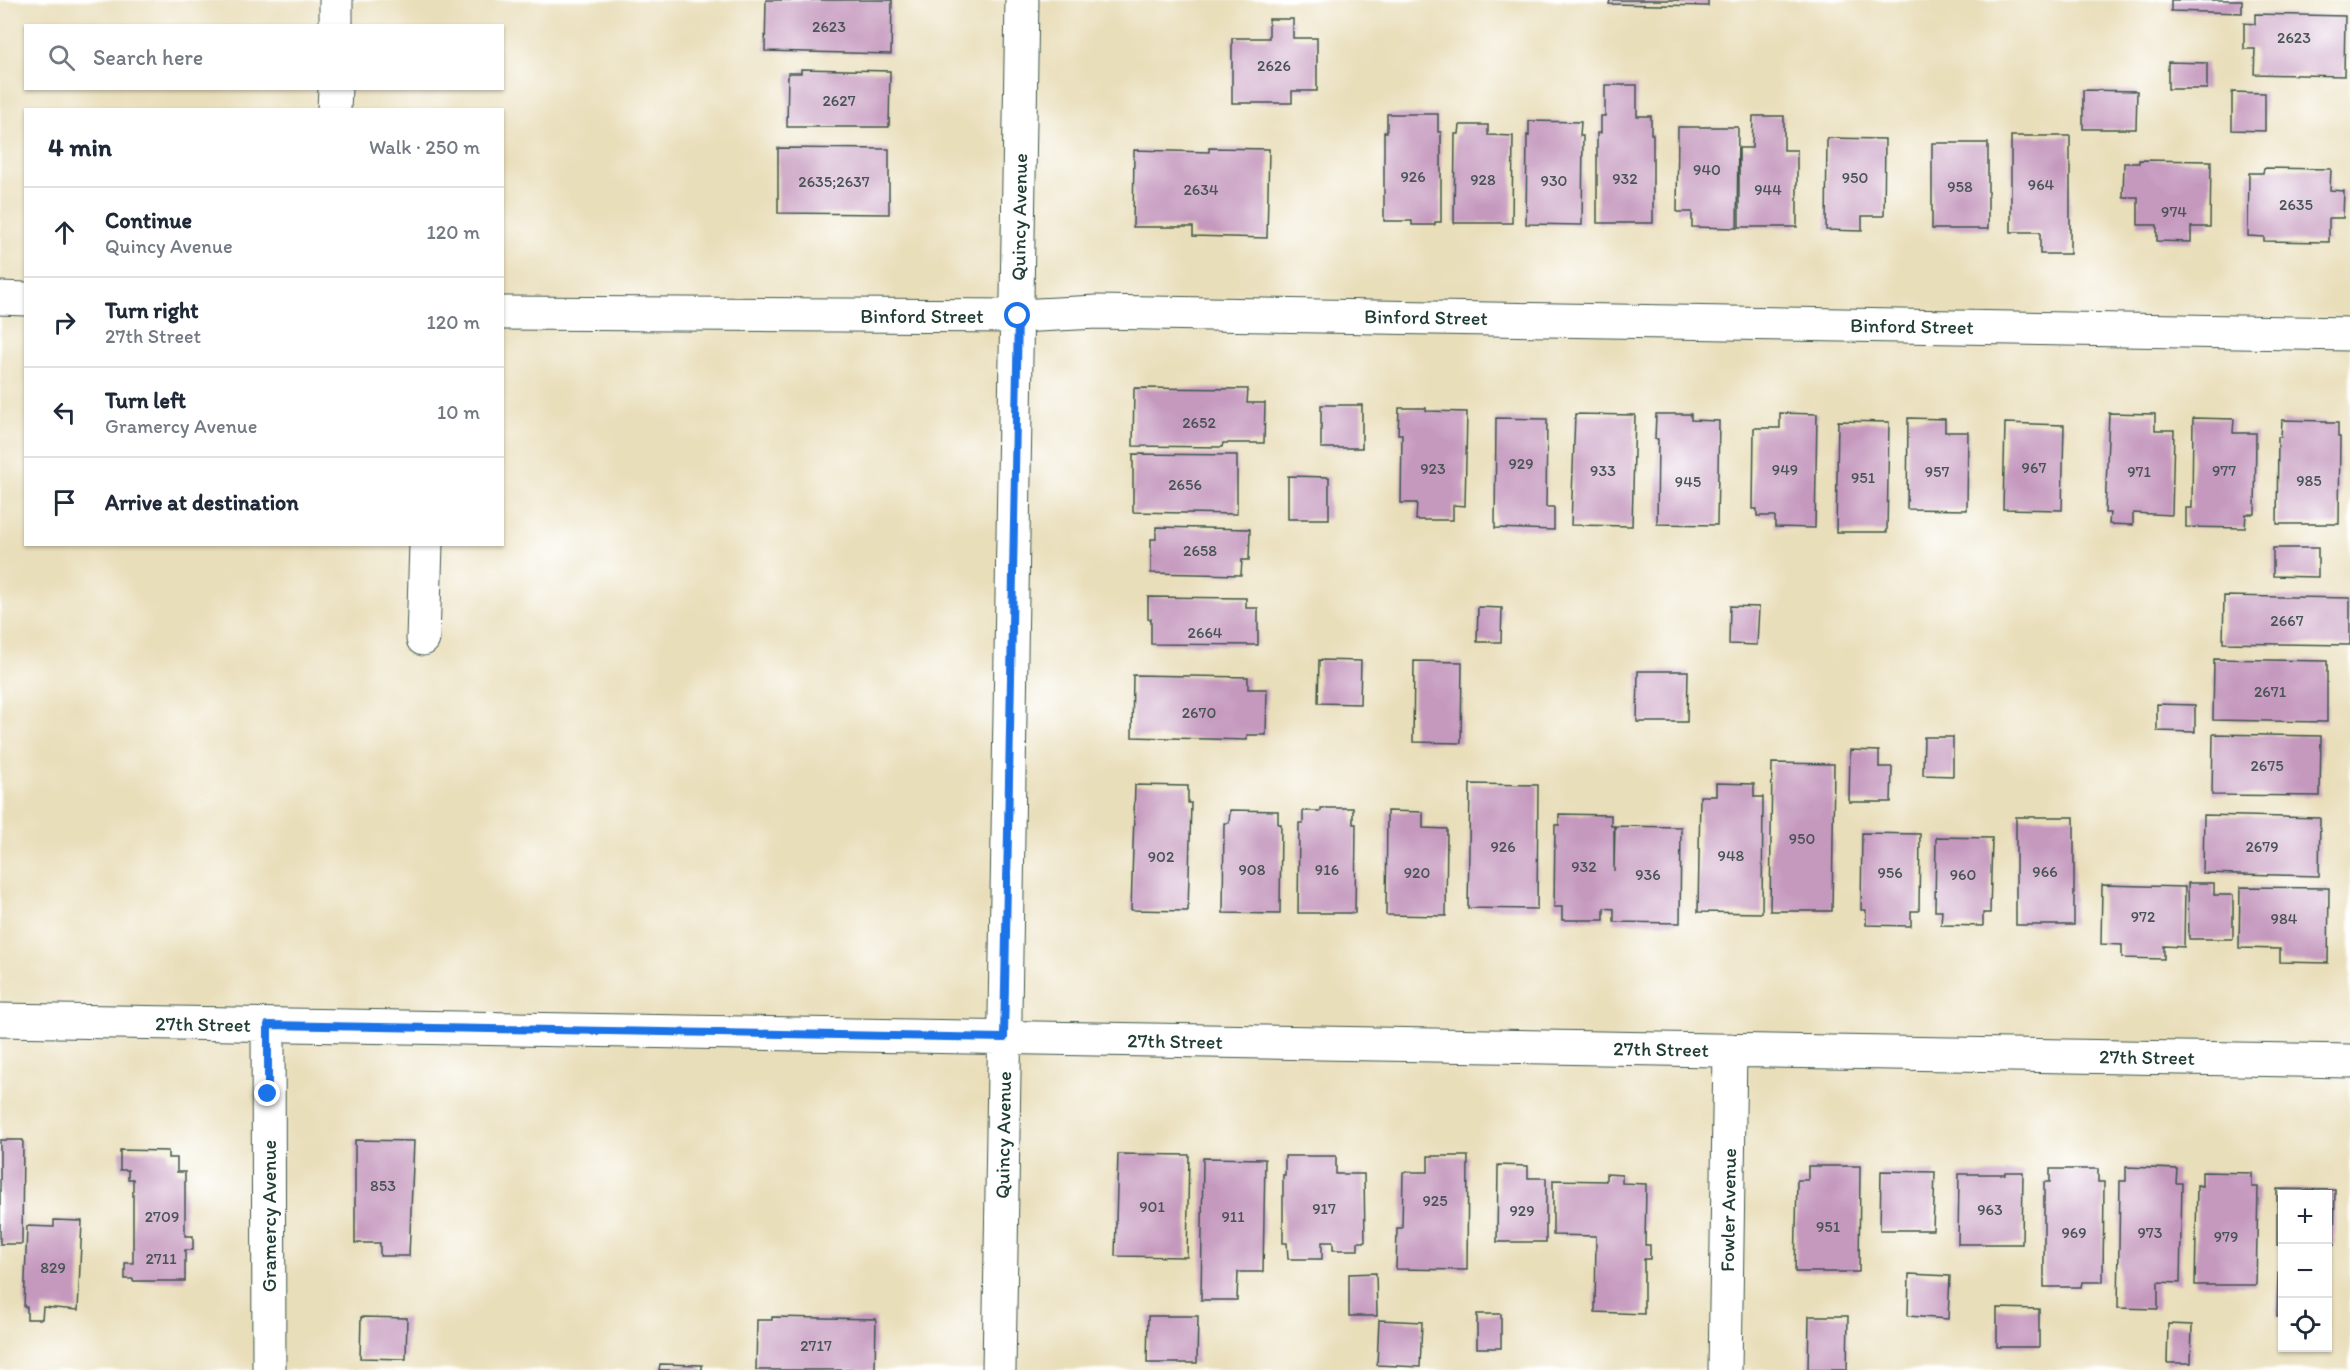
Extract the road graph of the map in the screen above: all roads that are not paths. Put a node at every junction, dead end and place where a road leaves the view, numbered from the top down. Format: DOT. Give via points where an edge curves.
graph roads {
  1 [pos="336,0"];
  2 [pos="1022,0"];
  3 [pos="336,24"];
  4 [pos="335,90"];
  5 [pos="334,108"];
  6 [pos="0,298"];
  7 [pos="24,299"];
  8 [pos="504,313"];
  9 [pos="1018,316"];
  10 [pos="2350,334"];
  11 [pos="426,546"];
  12 [pos="423,639"];
  13 [pos="0,1020"];
  14 [pos="268,1025"];
  15 [pos="1004,1038"];
  16 [pos="1730,1050"];
  17 [pos="2350,1061"];
  18 [pos="269,1370"];
  19 [pos="999,1370"];
  20 [pos="1725,1370"];
  1 -- 3 [label="street"];
  2 -- 9 [label="street, Quincy Avenue"];
  4 -- 5 [label="street"];
  6 -- 7 [label="street"];
  8 -- 9 [label="street, Binford Street"];
  9 -- 10 [label="street, Binford Street" via="1121,312"];
  9 -- 15 [label="street, Quincy Avenue"];
  11 -- 12 [label="street"];
  13 -- 14 [label="street, 27th Street"];
  14 -- 15 [label="street, 27th Street"];
  14 -- 18 [label="street, Gramercy Avenue"];
  15 -- 16 [label="street, 27th Street"];
  15 -- 19 [label="street, Quincy Avenue"];
  16 -- 17 [label="street, 27th Street"];
  16 -- 20 [label="street, Fowler Avenue"];
}
